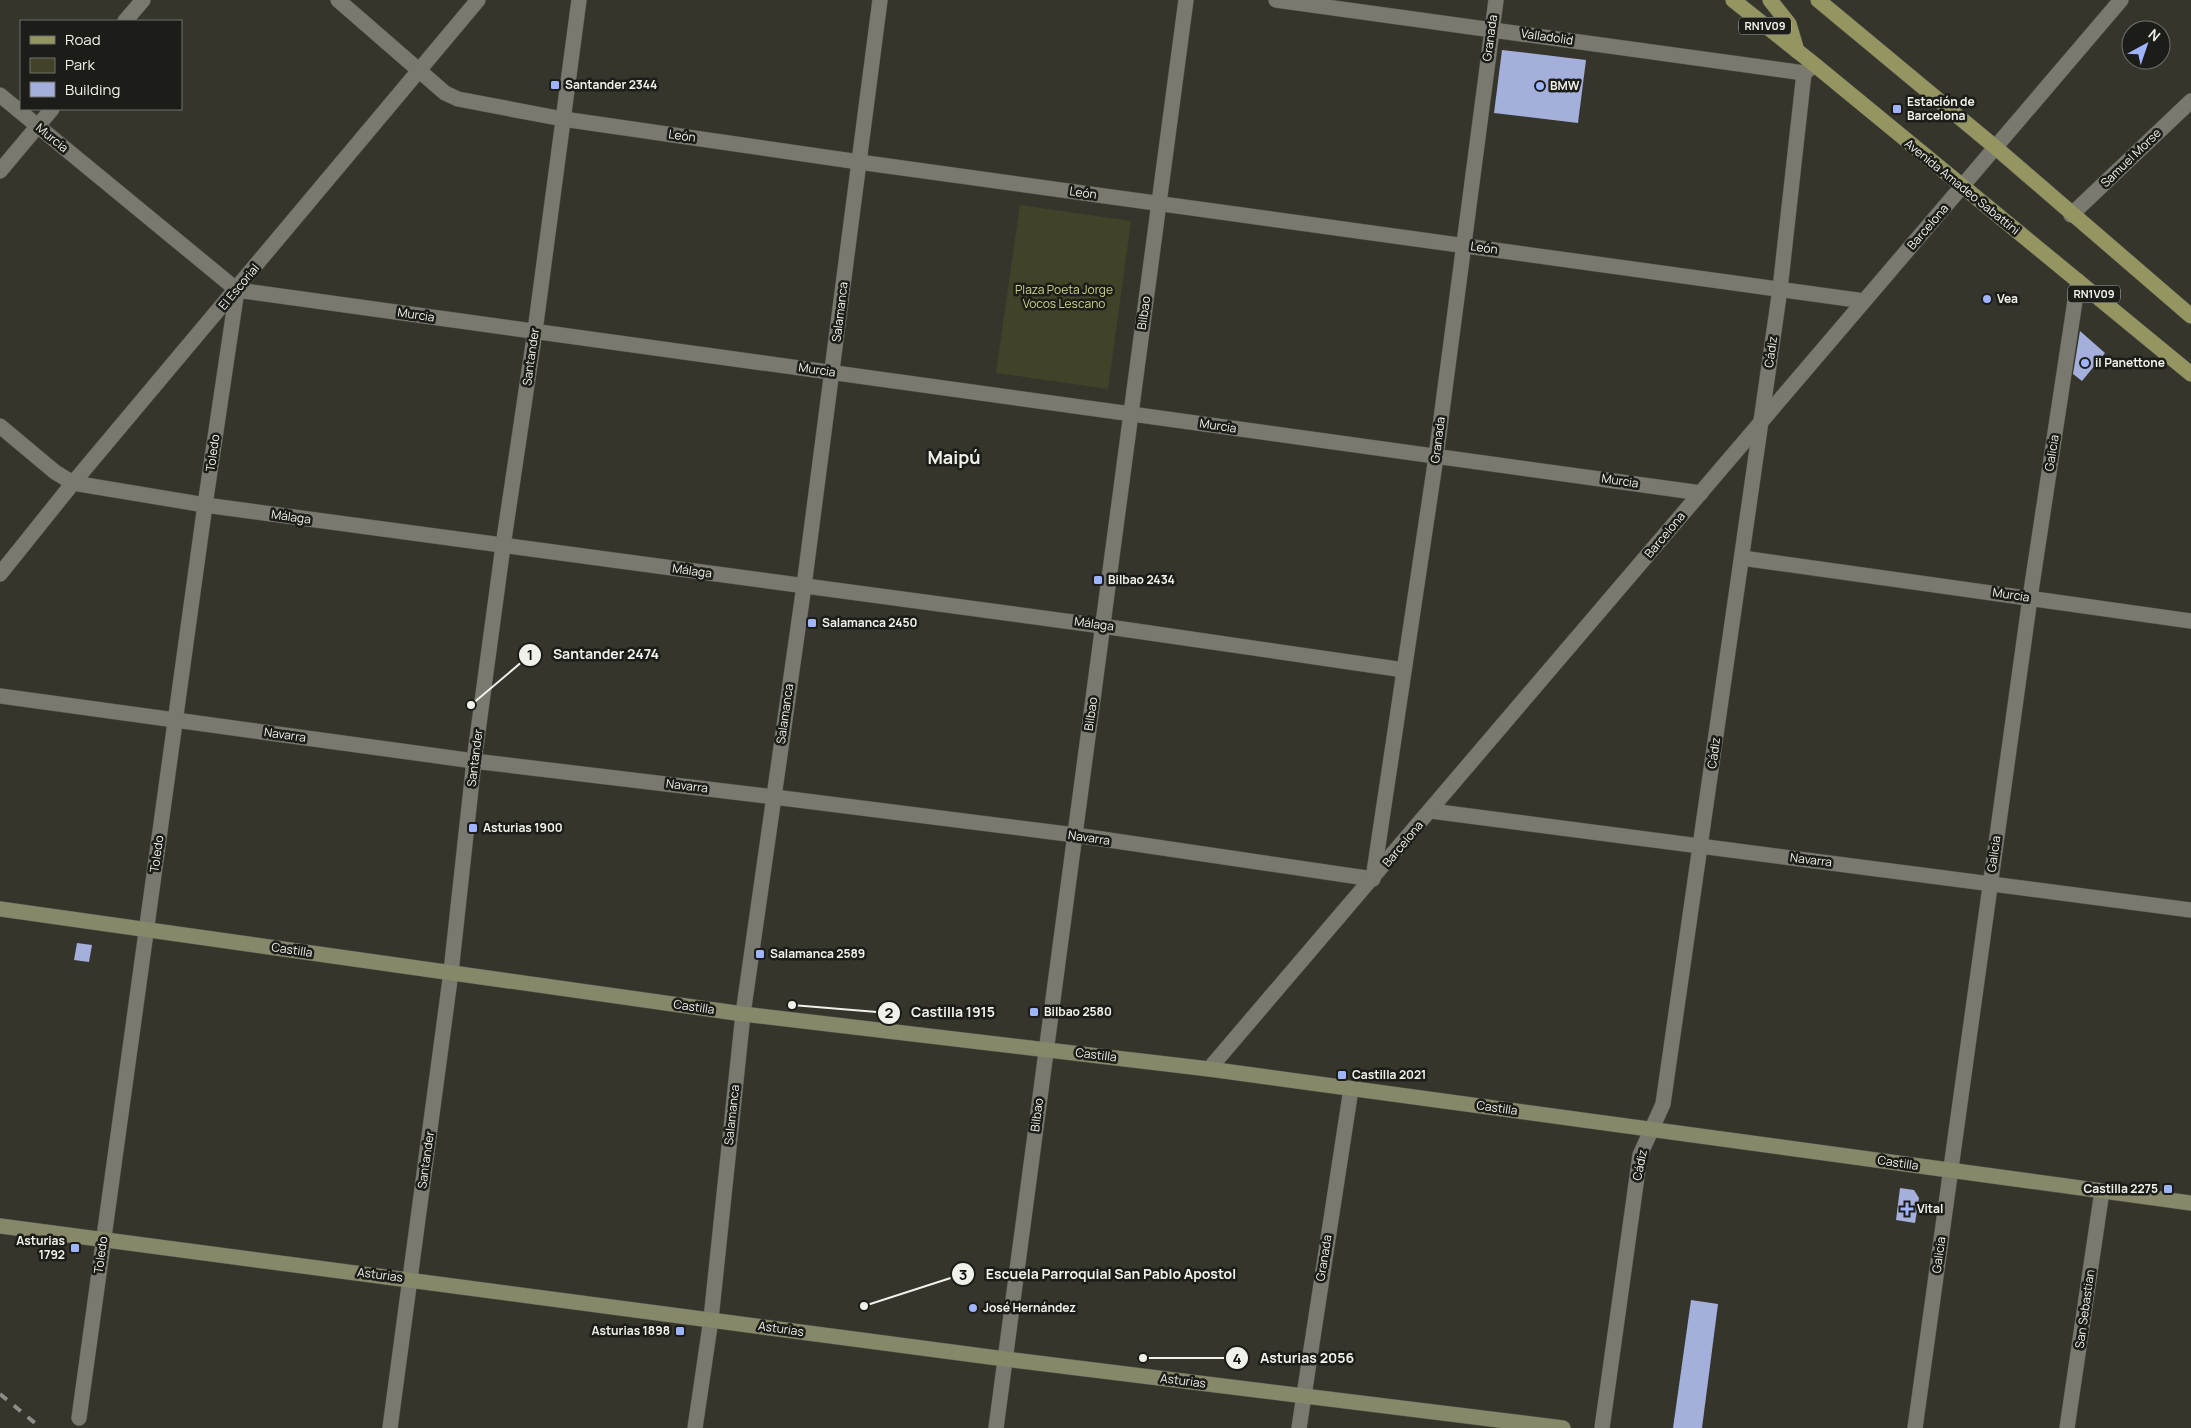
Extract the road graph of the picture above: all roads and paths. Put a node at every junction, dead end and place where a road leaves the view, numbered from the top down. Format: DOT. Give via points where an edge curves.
graph roads {
  1 [pos="143,0"];
  2 [pos="338,0"];
  3 [pos="478,0"];
  4 [pos="579,0"];
  5 [pos="880,0"];
  6 [pos="1186,0"];
  7 [pos="1276,0"];
  8 [pos="1496,0"];
  9 [pos="1732,0"];
  10 [pos="1770,0"];
  11 [pos="1818,0"];
  12 [pos="2121,0"];
  13 [pos="126,20"];
  14 [pos="1492,29"];
  15 [pos="1797,51"];
  16 [pos="1809,69"];
  17 [pos="420,70"];
  18 [pos="0,95"];
  19 [pos="2191,101"];
  20 [pos="51,110"];
  21 [pos="563,119"];
  22 [pos="38,126"];
  23 [pos="1995,147"];
  24 [pos="859,162"];
  25 [pos="0,171"];
  26 [pos="1962,187"];
  27 [pos="1159,203"];
  28 [pos="2071,215"];
  29 [pos="1462,245"];
  30 [pos="2078,281"];
  31 [pos="1780,289"];
  32 [pos="237,290"];
  33 [pos="1864,301"];
  34 [pos="2191,316"];
  35 [pos="535,331"];
  36 [pos="832,372"];
  37 [pos="2191,374"];
  38 [pos="1131,414"];
  39 [pos="1761,422"];
  40 [pos="0,426"];
  41 [pos="1436,456"];
  42 [pos="74,483"];
  43 [pos="1701,493"];
  44 [pos="205,505"];
  45 [pos="503,546"];
  46 [pos="1742,558"];
  47 [pos="0,574"];
  48 [pos="804,586"];
  49 [pos="2030,598"];
  50 [pos="2191,621"];
  51 [pos="1102,626"];
  52 [pos="1404,670"];
  53 [pos="0,696"];
  54 [pos="176,720"];
  55 [pos="474,761"];
  56 [pos="774,797"];
  57 [pos="1431,811"];
  58 [pos="1075,835"];
  59 [pos="1700,846"];
  60 [pos="1373,879"];
  61 [pos="1990,884"];
  62 [pos="0,909"];
  63 [pos="2191,910"];
  64 [pos="147,930"];
  65 [pos="451,972"];
  66 [pos="743,1014"];
  67 [pos="1045,1049"];
  68 [pos="1209,1069"];
  69 [pos="1351,1089"];
  70 [pos="1651,1129"];
  71 [pos="1950,1170"];
  72 [pos="2102,1190"];
  73 [pos="2191,1203"];
  74 [pos="0,1226"];
  75 [pos="103,1240"];
  76 [pos="410,1279"];
  77 [pos="711,1319"];
  78 [pos="1005,1359"];
  79 [pos="1302,1396"];
  80 [pos="79,1418"];
  81 [pos="390,1428"];
  82 [pos="695,1428"];
  83 [pos="996,1428"];
  84 [pos="1298,1428"];
  85 [pos="1563,1428"];
  86 [pos="1602,1428"];
  87 [pos="1914,1428"];
  88 [pos="2067,1428"];
  1 -- 13 [label="street"];
  2 -- 17 [label="street, León"];
  3 -- 17 [label="street, El Escorial"];
  4 -- 21 [label="street, Santander"];
  5 -- 24 [label="street, Salamanca"];
  6 -- 27 [label="street, Bilbao"];
  7 -- 14 [label="street, Valladolid"];
  8 -- 14 [label="street, Granada"];
  9 -- 15 [label="main road, Avenida Amadeo Sabattini / RN1V09"];
  10 -- 15 [label="main road" via="1788,24"];
  11 -- 23 [label="main road"];
  12 -- 23 [label="street, Barcelona"];
  14 -- 16 [label="street, Valladolid"];
  14 -- 29 [label="street, Granada"];
  15 -- 16 [label="main road, Avenida Amadeo Sabattini / RN1V09"];
  16 -- 26 [label="main road, Avenida Amadeo Sabattini / RN1V09"];
  16 -- 31 [label="street, Cádiz"];
  17 -- 21 [label="street, León" via="445,93 458,99"];
  17 -- 32 [label="street, El Escorial"];
  18 -- 22 [label="street, Murcia"];
  19 -- 28 [label="street, Samuel Morse"];
  20 -- 22 [label="street"];
  21 -- 24 [label="street, León"];
  21 -- 35 [label="street, Santander"];
  22 -- 25 [label="street"];
  22 -- 32 [label="street, Murcia"];
  23 -- 26 [label="street, Barcelona"];
  23 -- 28 [label="main road"];
  24 -- 27 [label="street, León"];
  24 -- 36 [label="street, Salamanca"];
  26 -- 30 [label="main road, Avenida Amadeo Sabattini / RN1V09"];
  26 -- 33 [label="street, Barcelona"];
  27 -- 29 [label="street, León"];
  27 -- 38 [label="street, Bilbao"];
  28 -- 34 [label="main road"];
  29 -- 31 [label="street, León"];
  29 -- 41 [label="street, Granada"];
  30 -- 37 [label="main road, Avenida Amadeo Sabattini / RN1V09"];
  30 -- 49 [label="street, Galicia"];
  31 -- 33 [label="street, León"];
  31 -- 39 [label="street, Cádiz"];
  32 -- 35 [label="street, Murcia"];
  32 -- 42 [label="street, El Escorial"];
  32 -- 44 [label="street, Toledo"];
  33 -- 39 [label="street, Barcelona"];
  35 -- 36 [label="street, Murcia"];
  35 -- 45 [label="street, Santander"];
  36 -- 38 [label="street, Murcia"];
  36 -- 48 [label="street, Salamanca"];
  38 -- 41 [label="street, Murcia"];
  38 -- 51 [label="street, Bilbao"];
  39 -- 43 [label="street, Barcelona"];
  39 -- 46 [label="street, Cádiz"];
  40 -- 42 [label="street, Málaga" via="55,472"];
  41 -- 43 [label="street, Murcia"];
  41 -- 52 [label="street, Granada"];
  42 -- 44 [label="street, Málaga"];
  42 -- 47 [label="street, El Escorial"];
  43 -- 57 [label="street, Barcelona"];
  44 -- 45 [label="street, Málaga"];
  44 -- 54 [label="street, Toledo"];
  45 -- 48 [label="street, Málaga"];
  45 -- 55 [label="street, Santander"];
  46 -- 49 [label="street, Murcia"];
  46 -- 59 [label="street, Cádiz"];
  48 -- 51 [label="street, Málaga"];
  48 -- 56 [label="street, Salamanca"];
  49 -- 50 [label="street, Murcia"];
  49 -- 61 [label="street, Galicia"];
  51 -- 52 [label="street, Málaga"];
  51 -- 58 [label="street, Bilbao"];
  52 -- 60 [label="street, Granada"];
  53 -- 54 [label="street, Navarra"];
  54 -- 55 [label="street, Navarra"];
  54 -- 64 [label="street, Toledo"];
  55 -- 56 [label="street, Navarra"];
  55 -- 65 [label="street, Santander"];
  56 -- 58 [label="street, Navarra"];
  56 -- 66 [label="street, Salamanca"];
  57 -- 59 [label="street, Navarra"];
  57 -- 60 [label="street, Barcelona"];
  58 -- 60 [label="street, Navarra"];
  58 -- 67 [label="street, Bilbao"];
  59 -- 61 [label="street, Navarra"];
  59 -- 70 [label="street, Cádiz" via="1663,1104"];
  60 -- 68 [label="street, Barcelona"];
  61 -- 63 [label="street, Navarra"];
  61 -- 71 [label="street, Galicia"];
  62 -- 64 [label="street, Castilla"];
  64 -- 65 [label="street, Castilla"];
  64 -- 75 [label="street, Toledo"];
  65 -- 66 [label="street, Castilla"];
  65 -- 76 [label="street, Santander"];
  66 -- 67 [label="street, Castilla"];
  66 -- 77 [label="street, Salamanca"];
  67 -- 68 [label="street, Castilla"];
  67 -- 78 [label="street, Bilbao"];
  68 -- 69 [label="street, Castilla"];
  69 -- 70 [label="street, Castilla"];
  69 -- 79 [label="street, Granada"];
  70 -- 71 [label="street, Castilla"];
  70 -- 86 [label="street, Cádiz" via="1640,1155"];
  71 -- 72 [label="street, Castilla"];
  71 -- 87 [label="street, Galicia"];
  72 -- 73 [label="street, Castilla"];
  72 -- 88 [label="street, San Sebastian"];
  74 -- 75 [label="street, Asturias"];
  75 -- 76 [label="street, Asturias"];
  75 -- 80 [label="street, Toledo"];
  76 -- 77 [label="street, Asturias"];
  76 -- 81 [label="street, Santander"];
  77 -- 78 [label="street, Asturias"];
  77 -- 82 [label="street, Salamanca"];
  78 -- 79 [label="street, Asturias"];
  78 -- 83 [label="street, Bilbao"];
  79 -- 84 [label="street, Granada"];
  79 -- 85 [label="street, Asturias"];
}
